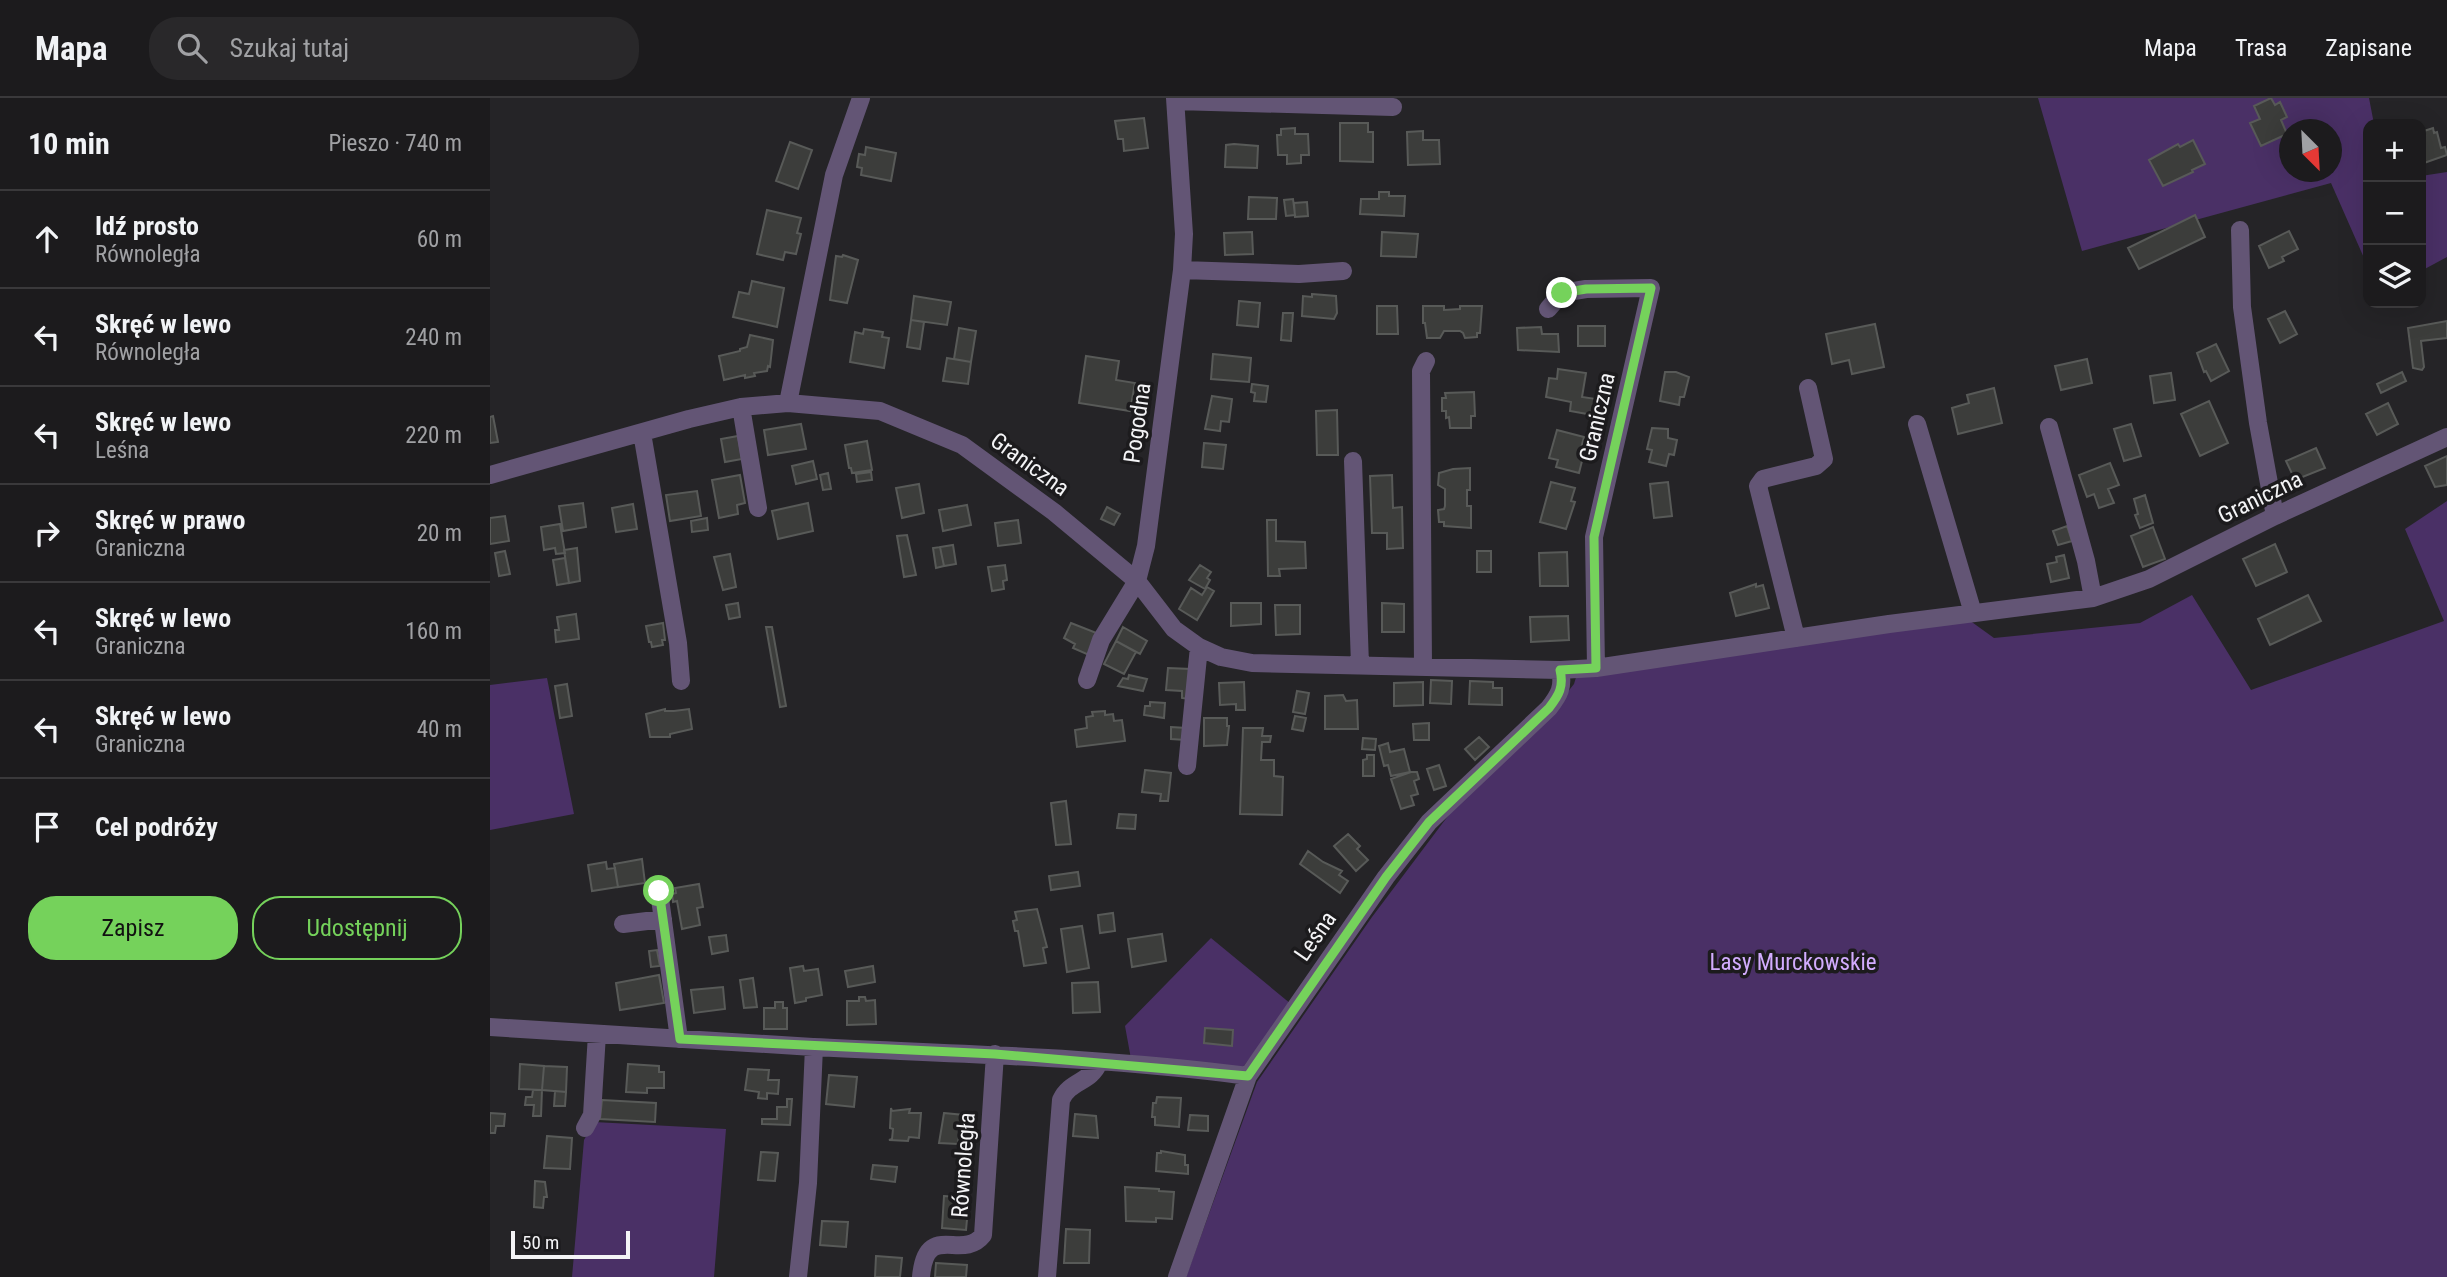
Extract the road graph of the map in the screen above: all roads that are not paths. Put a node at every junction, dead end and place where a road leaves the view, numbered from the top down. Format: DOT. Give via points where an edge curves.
graph roads {
  1 [pos="861,98"];
  2 [pos="1175,100"];
  3 [pos="1392,107"];
  4 [pos="2240,230"];
  5 [pos="1182,270"];
  6 [pos="1343,271"];
  7 [pos="1548,309"];
  8 [pos="1426,361"];
  9 [pos="1808,388"];
  10 [pos="788,403"];
  11 [pos="741,407"];
  12 [pos="1917,424"];
  13 [pos="2049,427"];
  14 [pos="642,433"];
  15 [pos="2447,437"];
  16 [pos="1353,461"];
  17 [pos="490,475"];
  18 [pos="758,508"];
  19 [pos="2275,516"];
  20 [pos="1137,581"];
  21 [pos="2093,598"];
  22 [pos="1973,613"];
  23 [pos="1796,638"];
  24 [pos="1199,647"];
  25 [pos="1360,665"];
  26 [pos="1423,666"];
  27 [pos="1596,668"];
  28 [pos="1560,670"];
  29 [pos="1087,680"];
  30 [pos="681,681"];
  31 [pos="1186,766"];
  32 [pos="659,891"];
  33 [pos="663,919"];
  34 [pos="623,924"];
  35 [pos="490,1027"];
  36 [pos="597,1034"];
  37 [pos="680,1039"];
  38 [pos="814,1047"];
  39 [pos="995,1054"];
  40 [pos="1099,1062"];
  41 [pos="1248,1076"];
  42 [pos="585,1128"];
  43 [pos="798,1277"];
  44 [pos="921,1277"];
  45 [pos="1047,1277"];
  46 [pos="1177,1277"];
  1 -- 10 [label="street" via="834,175"];
  2 -- 3 [label="street, Pogodna"];
  2 -- 5 [label="street, Pogodna"];
  4 -- 19 [label="street" via="2242,307"];
  5 -- 6 [label="street"];
  5 -- 20 [label="street, Pogodna" via="1146,546"];
  7 -- 27 [label="street, Graniczna" via="1562,293 1651,288 1594,537"];
  8 -- 26 [label="street" via="1421,371"];
  9 -- 23 [label="street" via="1824,459 1816,466 1763,479 1758,486"];
  10 -- 11 [label="street, Graniczna"];
  10 -- 20 [label="street, Graniczna" via="880,411 962,445 1054,512"];
  11 -- 14 [label="street, Graniczna"];
  11 -- 18 [label="street"];
  12 -- 22 [label="street"];
  13 -- 21 [label="street"];
  14 -- 17 [label="street, Graniczna"];
  14 -- 30 [label="street"];
  15 -- 19 [label="street, Graniczna"];
  16 -- 25 [label="street"];
  19 -- 21 [label="street, Graniczna" via="2149,579"];
  20 -- 24 [label="street, Graniczna" via="1174,629"];
  20 -- 29 [label="street, Pogodna" via="1101,640"];
  21 -- 22 [label="street, Graniczna"];
  22 -- 23 [label="street, Graniczna"];
  23 -- 27 [label="street, Graniczna"];
  24 -- 25 [label="street, Graniczna" via="1252,663"];
  24 -- 31 [label="street"];
  25 -- 26 [label="street, Graniczna"];
  26 -- 28 [label="street, Graniczna"];
  27 -- 28 [label="street, Graniczna"];
  28 -- 41 [label="street, Leśna" via="1563,681 1549,708 1429,822"];
  32 -- 33 [label="street"];
  33 -- 34 [label="street"];
  33 -- 37 [label="street"];
  35 -- 36 [label="street"];
  36 -- 37 [label="street"];
  36 -- 42 [label="street" via="592,1115"];
  37 -- 38 [label="street"];
  38 -- 39 [label="street"];
  38 -- 43 [label="street"];
  39 -- 40 [label="street"];
  39 -- 44 [label="street, Równoległa" via="982,1235 969,1244 936,1245 929,1250"];
  40 -- 41 [label="street"];
  40 -- 45 [label="street" via="1095,1073 1066,1090 1061,1100"];
  41 -- 46 [label="street, Leśna"];
}
